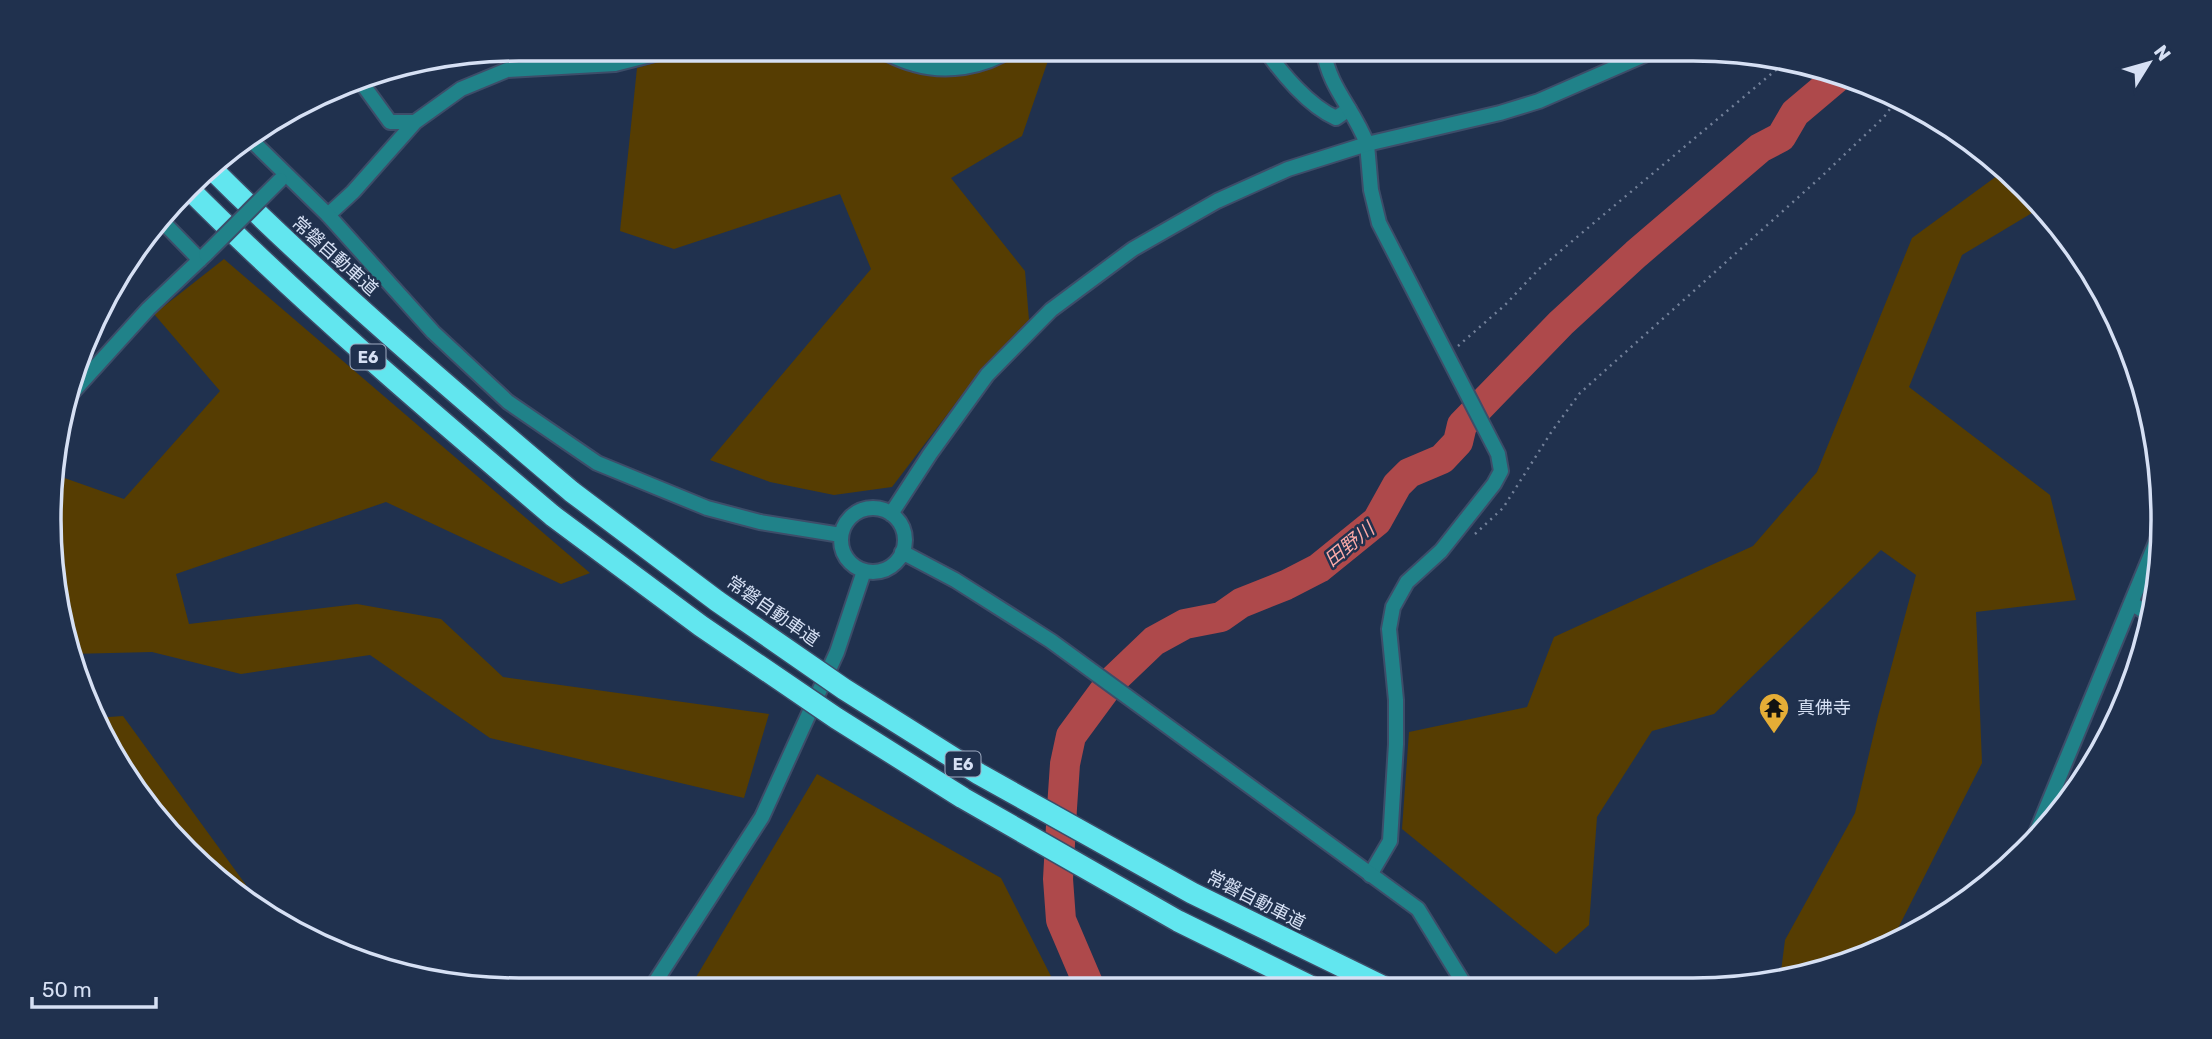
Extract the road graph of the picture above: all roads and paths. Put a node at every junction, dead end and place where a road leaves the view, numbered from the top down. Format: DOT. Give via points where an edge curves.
graph roads {
  1 [pos="627,61"];
  2 [pos="907,61"];
  3 [pos="986,61"];
  4 [pos="1273,61"];
  5 [pos="1326,61"];
  6 [pos="1631,61"];
  7 [pos="1778,69"];
  8 [pos="366,88"];
  9 [pos="1891,107"];
  10 [pos="1349,109"];
  11 [pos="415,122"];
  12 [pos="1367,144"];
  13 [pos="255,145"];
  14 [pos="217,175"];
  15 [pos="283,177"];
  16 [pos="195,195"];
  17 [pos="328,215"];
  18 [pos="168,226"];
  19 [pos="203,257"];
  20 [pos="1447,355"];
  21 [pos="83,380"];
  22 [pos="891,514"];
  23 [pos="841,535"];
  24 [pos="1468,542"];
  25 [pos="902,552"];
  26 [pos="2149,561"];
  27 [pos="864,571"];
  28 [pos="2132,603"];
  29 [pos="2142,609"];
  30 [pos="2045,812"];
  31 [pos="1370,875"];
  32 [pos="658,978"];
  33 [pos="1294,978"];
  34 [pos="1366,978"];
  35 [pos="1460,978"];
  1 -- 11 [label="street" via="507,70 461,89"];
  2 -- 3 [label="street" via="942,68"];
  4 -- 10 [label="street" via="1324,112 1336,118"];
  5 -- 10 [label="street" via="1332,85"];
  6 -- 12 [label="street" via="1539,101"];
  7 -- 20 [label="path" via="1539,269"];
  8 -- 11 [label="street" via="390,122"];
  9 -- 24 [label="path" via="1822,176 1580,393 1503,508"];
  10 -- 12 [label="street"];
  11 -- 17 [label="street"];
  12 -- 20 [label="street" via="1379,222"];
  12 -- 22 [label="street" via="1288,169 1217,201 1133,249 1051,310 987,375"];
  13 -- 15 [label="street"];
  14 -- 34 [label="highway, 常磐自動車道 / E6, bridge" via="428,371 572,492 717,601 979,774 1192,893"];
  15 -- 17 [label="street"];
  15 -- 19 [label="street, bridge"];
  16 -- 33 [label="highway, E6, bridge" via="406,391 553,516 701,626 952,791 1178,921"];
  17 -- 23 [label="street" via="433,332 508,402 597,463 707,508"];
  18 -- 19 [label="street"];
  19 -- 21 [label="street"];
  20 -- 31 [label="street" via="1498,454 1501,471 1441,551 1407,582 1393,607 1389,629 1396,722 1390,841"];
  22 -- 23 [label="street" via="865,509 849,518"];
  22 -- 25 [label="street" via="902,527"];
  23 -- 27 [label="street" via="848,561"];
  25 -- 27 [label="street" via="882,570"];
  25 -- 31 [label="street" via="955,580 1068,653"];
  26 -- 28 [label="street"];
  27 -- 32 [label="street" via="837,652 762,817"];
  28 -- 29 [label="street"];
  28 -- 30 [label="street"];
  31 -- 35 [label="street" via="1418,909"];
}
